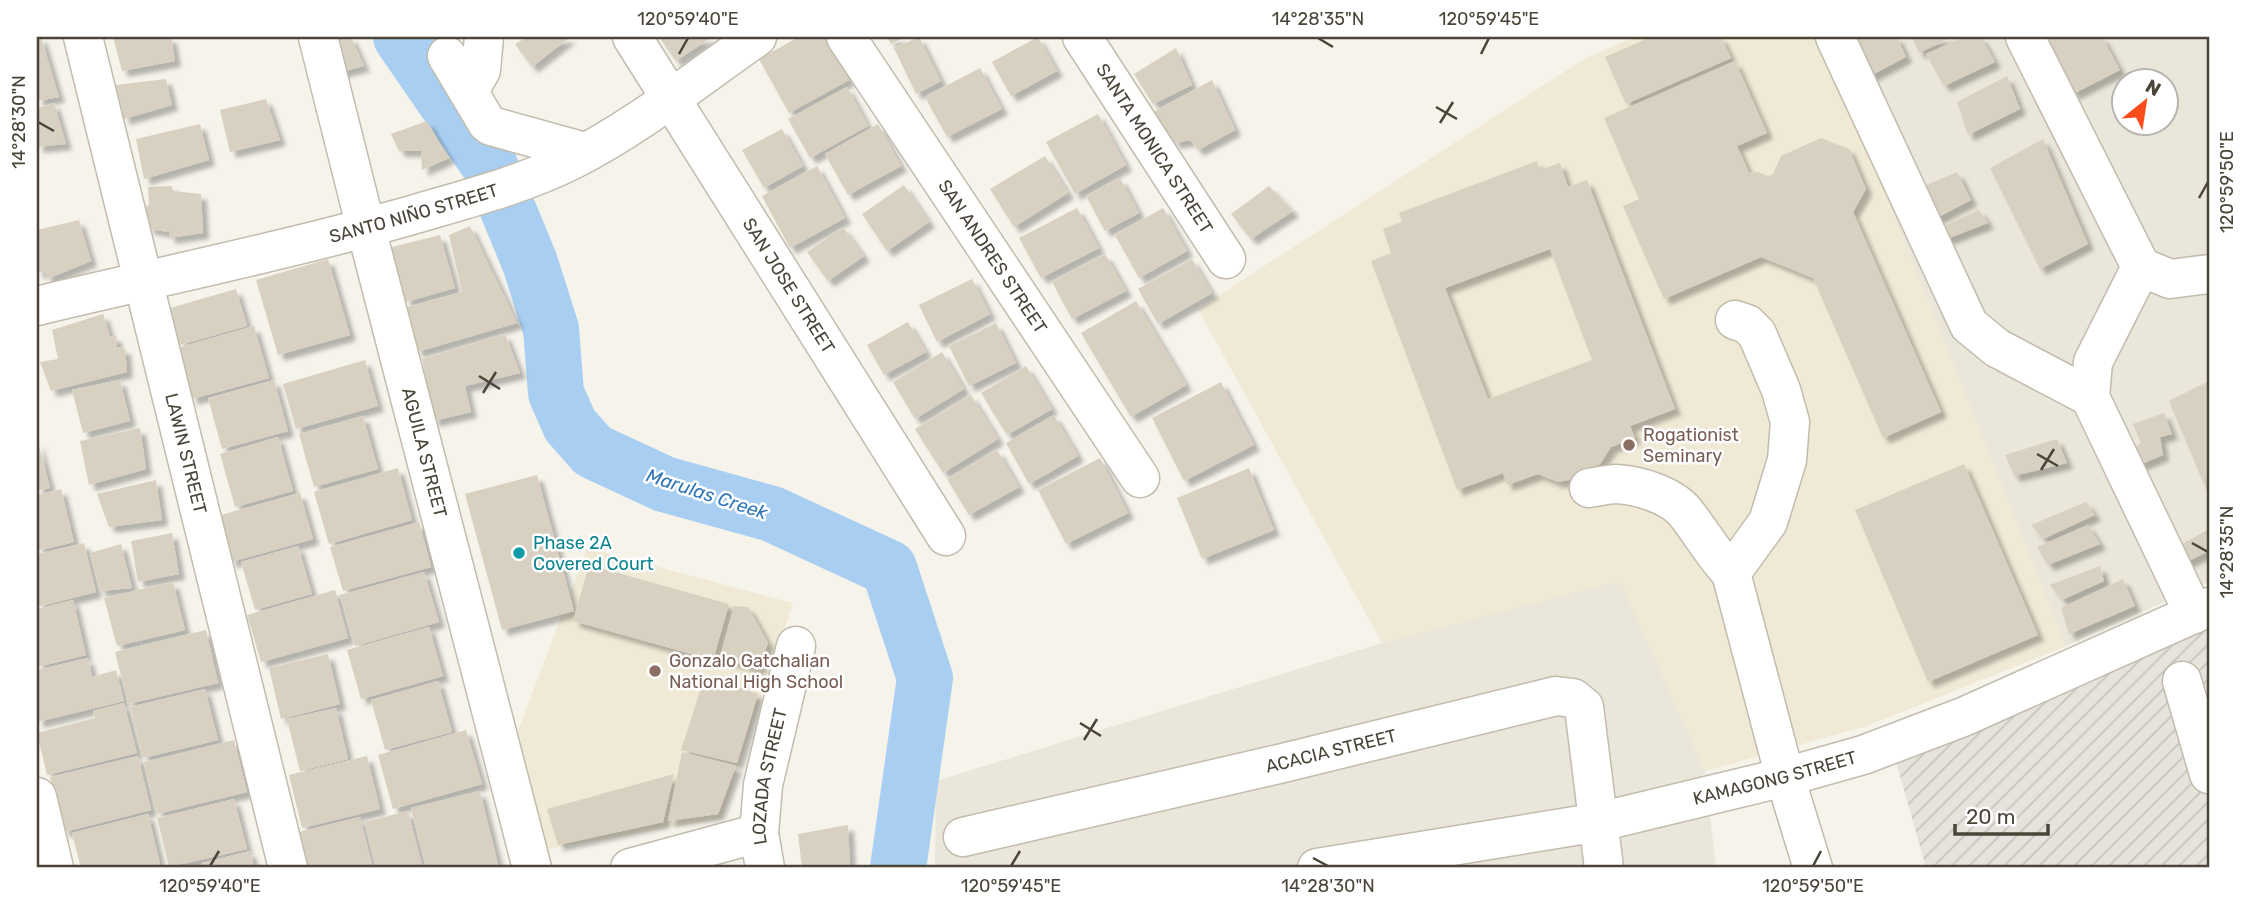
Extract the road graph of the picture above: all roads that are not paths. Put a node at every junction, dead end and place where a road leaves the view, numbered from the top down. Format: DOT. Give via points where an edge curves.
graph roads {
  1 [pos="83,37"];
  2 [pos="318,37"];
  3 [pos="484,37"];
  4 [pos="632,37"];
  5 [pos="757,37"];
  6 [pos="846,37"];
  7 [pos="1082,37"];
  8 [pos="1835,37"];
  9 [pos="2025,37"];
  10 [pos="447,56"];
  11 [pos="469,91"];
  12 [pos="670,97"];
  13 [pos="585,152"];
  14 [pos="366,228"];
  15 [pos="1226,259"];
  16 [pos="2141,267"];
  17 [pos="2209,274"];
  18 [pos="144,281"];
  19 [pos="37,306"];
  20 [pos="1735,320"];
  21 [pos="2090,397"];
  22 [pos="1140,478"];
  23 [pos="1589,488"];
  24 [pos="946,536"];
  25 [pos="1731,573"];
  26 [pos="2201,610"];
  27 [pos="796,646"];
  28 [pos="2194,696"];
  29 [pos="2209,774"];
  30 [pos="1786,777"];
  31 [pos="37,797"];
  32 [pos="1599,822"];
  33 [pos="963,837"];
  34 [pos="762,851"];
  35 [pos="1395,861"];
  36 [pos="54,868"];
  37 [pos="288,868"];
  38 [pos="532,868"];
  39 [pos="630,868"];
  40 [pos="1317,868"];
  41 [pos="1604,868"];
  42 [pos="1813,868"];
  1 -- 18 [label="street, LAWIN STREET"];
  2 -- 14 [label="street, AGUILA STREET"];
  3 -- 11 [label="street" via="483,63"];
  4 -- 12 [label="street, SAN JOSE STREET"];
  5 -- 12 [label="street, SANTO NIÑO STREET"];
  6 -- 22 [label="street, SAN ANDRES STREET"];
  7 -- 15 [label="street, SANTA MONICA STREET"];
  8 -- 21 [label="street" via="1969,325 1997,348"];
  9 -- 16 [label="street"];
  10 -- 11 [label="street"];
  11 -- 13 [label="street" via="491,126"];
  12 -- 13 [label="street, SANTO NIÑO STREET"];
  12 -- 24 [label="street, SAN JOSE STREET"];
  13 -- 14 [label="street, SANTO NIÑO STREET" via="543,173"];
  14 -- 18 [label="street, SANTO NIÑO STREET"];
  14 -- 38 [label="street, AGUILA STREET"];
  16 -- 17 [label="street" via="2170,279"];
  16 -- 21 [label="street" via="2093,362"];
  18 -- 19 [label="street, SANTO NIÑO STREET"];
  18 -- 37 [label="street, LAWIN STREET"];
  20 -- 25 [label="street" via="1757,334 1790,422 1787,460 1768,522"];
  21 -- 26 [label="street"];
  23 -- 25 [label="street" via="1615,484 1662,496 1683,510"];
  25 -- 30 [label="street"];
  26 -- 30 [label="street, KAMAGONG STREET" via="1963,717 1863,755"];
  27 -- 34 [label="street, LOZADA STREET" via="763,785"];
  28 -- 29 [label="street"];
  30 -- 32 [label="street, KAMAGONG STREET"];
  30 -- 42 [label="street"];
  31 -- 36 [label="street"];
  32 -- 33 [label="street, ACACIA STREET" via="1584,707 1573,698 1556,696"];
  32 -- 35 [label="street, KAMAGONG STREET"];
  32 -- 41 [label="street"];
  34 -- 39 [label="street"];
  35 -- 40 [label="street, KAMAGONG STREET"];
}
